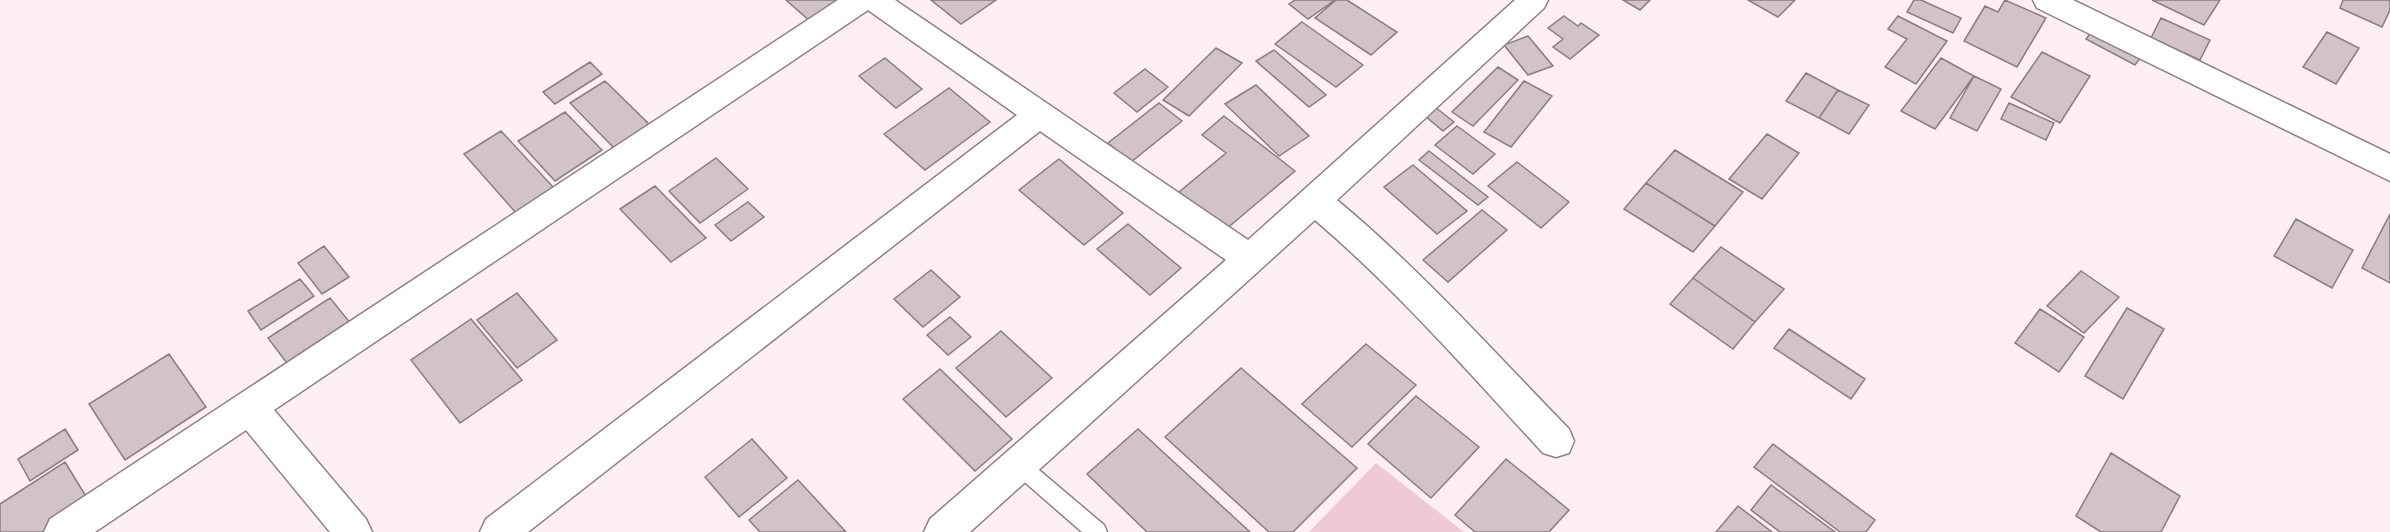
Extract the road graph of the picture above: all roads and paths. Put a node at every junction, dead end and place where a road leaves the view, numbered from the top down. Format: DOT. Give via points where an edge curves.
graph roads {
  1 [pos="863,0"];
  2 [pos="874,0"];
  3 [pos="1534,0"];
  4 [pos="2047,0"];
  5 [pos="1040,114"];
  6 [pos="2390,168"];
  7 [pos="1315,201"];
  8 [pos="1250,259"];
  9 [pos="250,408"];
  10 [pos="1556,441"];
  11 [pos="1019,465"];
  12 [pos="63,532"];
  13 [pos="353,532"];
  14 [pos="499,532"];
  15 [pos="944,532"];
  16 [pos="1097,532"];
  1 -- 9 [label="street"];
  2 -- 5 [label="street"];
  3 -- 7 [label="street"];
  4 -- 6 [label="street"];
  5 -- 8 [label="street"];
  5 -- 14 [label="street"];
  7 -- 8 [label="street"];
  7 -- 10 [label="street" via="1372,249"];
  8 -- 11 [label="street"];
  9 -- 12 [label="street"];
  9 -- 13 [label="street"];
  11 -- 15 [label="street"];
  11 -- 16 [label="lane"];
}
